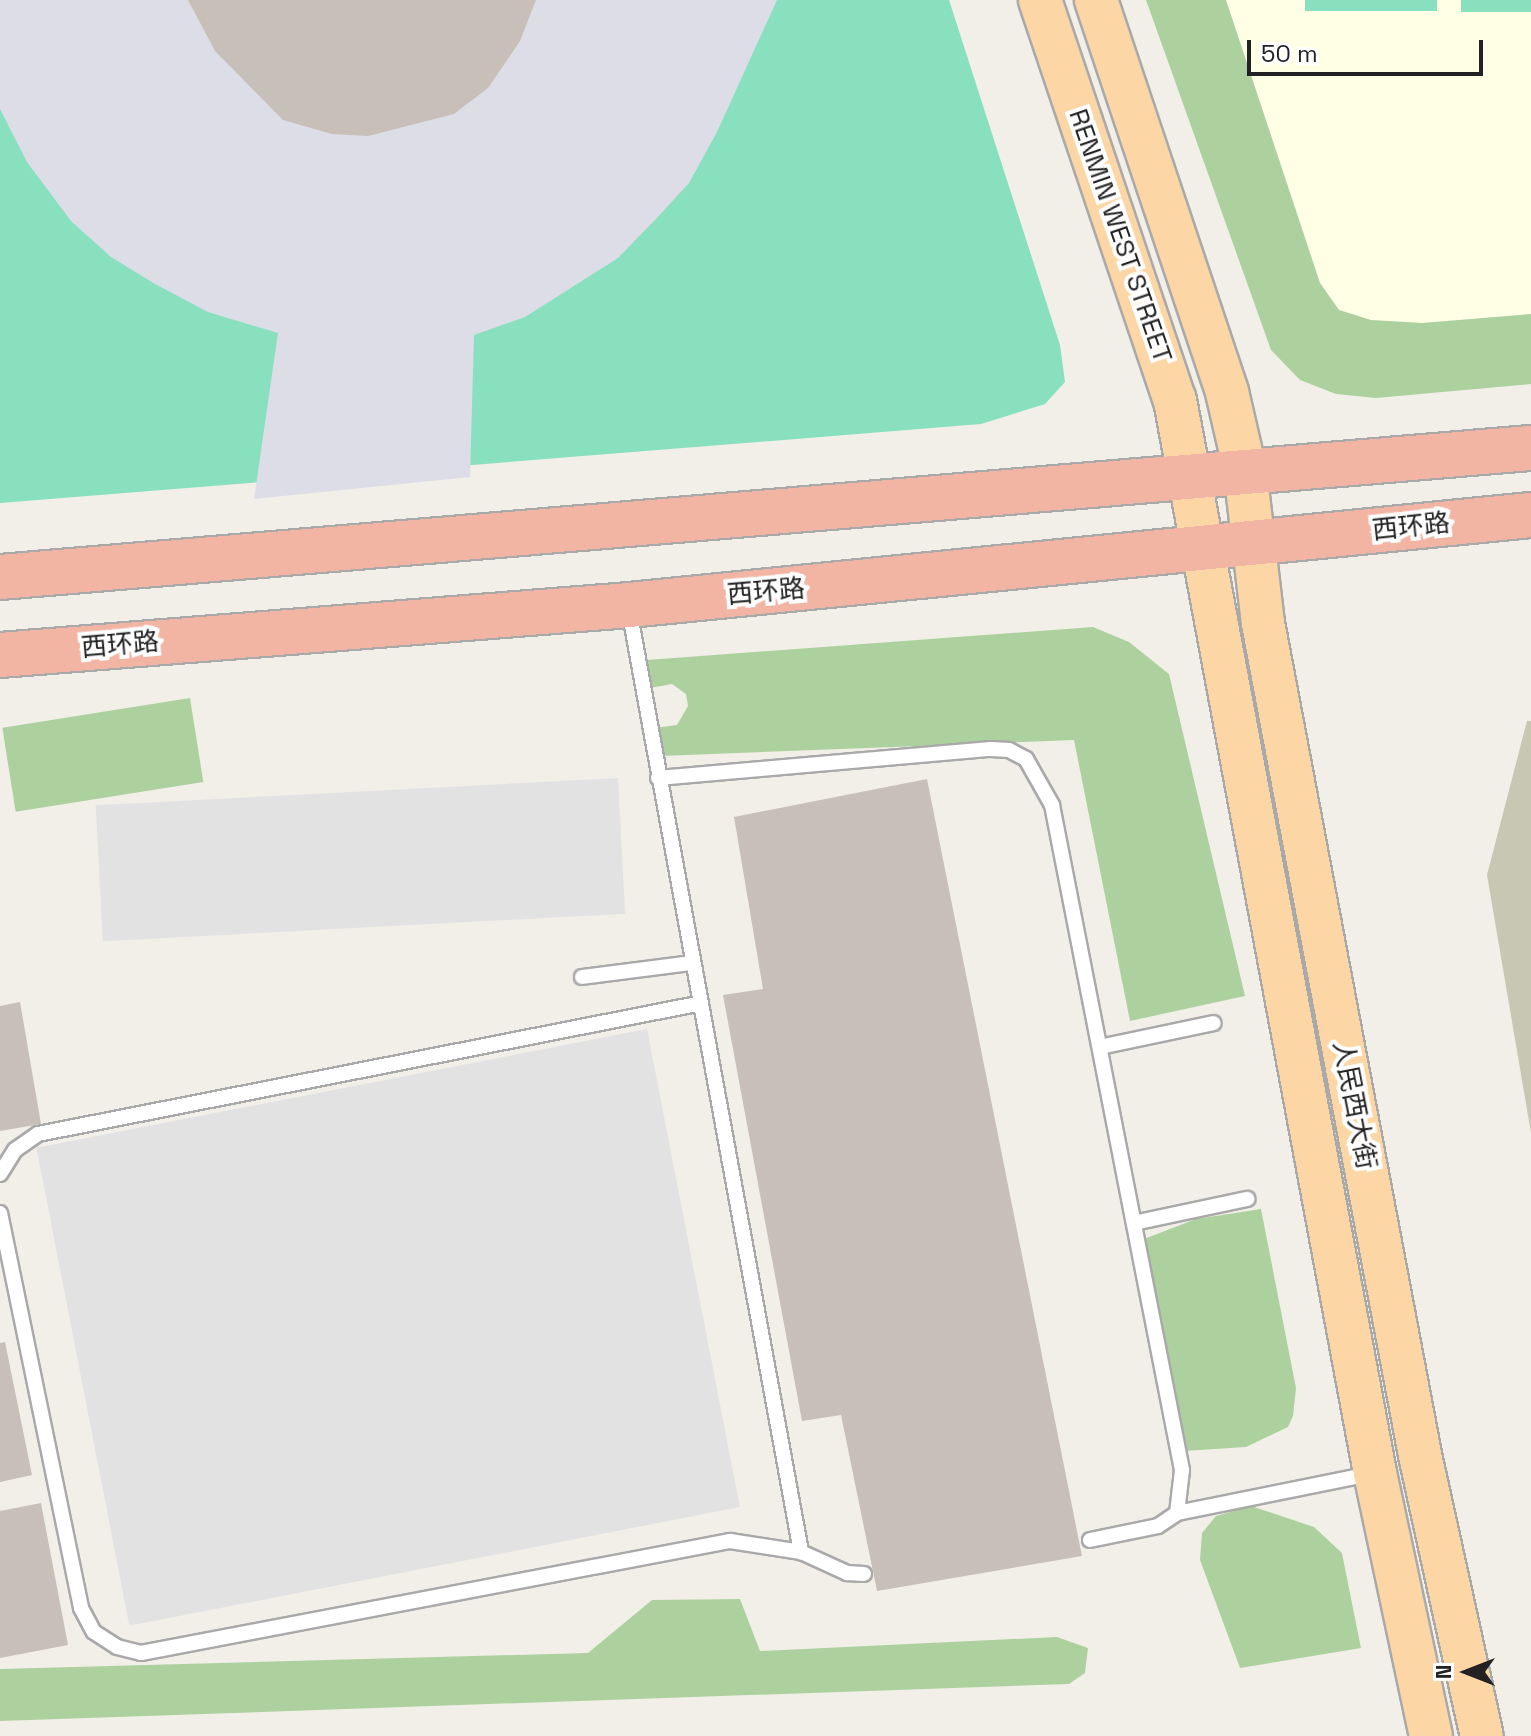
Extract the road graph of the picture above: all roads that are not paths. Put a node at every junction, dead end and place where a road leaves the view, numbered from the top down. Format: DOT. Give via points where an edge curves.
graph roads {
  1 [pos="1040,0"];
  2 [pos="1096,0"];
  3 [pos="1531,448"];
  4 [pos="1245,470"];
  5 [pos="1189,475"];
  6 [pos="1531,515"];
  7 [pos="1255,542"];
  8 [pos="1201,549"];
  9 [pos="0,577"];
  10 [pos="629,605"];
  11 [pos="1263,623"];
  12 [pos="1217,631"];
  13 [pos="0,655"];
  14 [pos="658,778"];
  15 [pos="691,963"];
  16 [pos="582,977"];
  17 [pos="697,1004"];
  18 [pos="1214,1023"];
  19 [pos="1100,1047"];
  20 [pos="0,1174"];
  21 [pos="1247,1199"];
  22 [pos="0,1213"];
  23 [pos="1134,1223"];
  24 [pos="1375,1473"];
  25 [pos="1177,1513"];
  26 [pos="1090,1540"];
  27 [pos="801,1552"];
  28 [pos="864,1574"];
  29 [pos="1431,1736"];
  30 [pos="1482,1736"];
  1 -- 5 [label="main road, RENMIN WEST STREET" via="1175,400"];
  2 -- 4 [label="main road, RENMIN WEST STREET" via="1227,392"];
  3 -- 4 [label="highway"];
  4 -- 5 [label="highway"];
  4 -- 7 [label="main road, 人民西大街"];
  5 -- 8 [label="main road, 人民西大街"];
  5 -- 9 [label="highway"];
  6 -- 7 [label="highway, 西环路"];
  7 -- 8 [label="highway, 西环路"];
  7 -- 11 [label="main road, 人民西大街"];
  8 -- 10 [label="highway, 西环路"];
  8 -- 12 [label="main road, 人民西大街"];
  10 -- 13 [label="highway, 西环路"];
  10 -- 14 [label="lane"];
  11 -- 12 [label="main road" via="1254,598 1240,589 1221,603"];
  11 -- 30 [label="main road, 人民西大街" via="1420,1455"];
  12 -- 24 [label="main road, 人民西大街"];
  14 -- 15 [label="lane"];
  14 -- 19 [label="lane" via="991,749 1026,759 1052,805"];
  15 -- 16 [label="lane"];
  15 -- 17 [label="lane"];
  17 -- 20 [label="lane" via="38,1134 15,1150"];
  17 -- 27 [label="lane"];
  18 -- 19 [label="lane"];
  19 -- 23 [label="lane"];
  21 -- 23 [label="lane"];
  22 -- 27 [label="lane" via="81,1608 94,1632 117,1647 141,1653 730,1541"];
  23 -- 25 [label="lane" via="1182,1470"];
  24 -- 25 [label="lane"];
  24 -- 29 [label="main road, 人民西大街"];
  25 -- 26 [label="lane" via="1158,1526"];
  27 -- 28 [label="lane" via="847,1573"];
}
